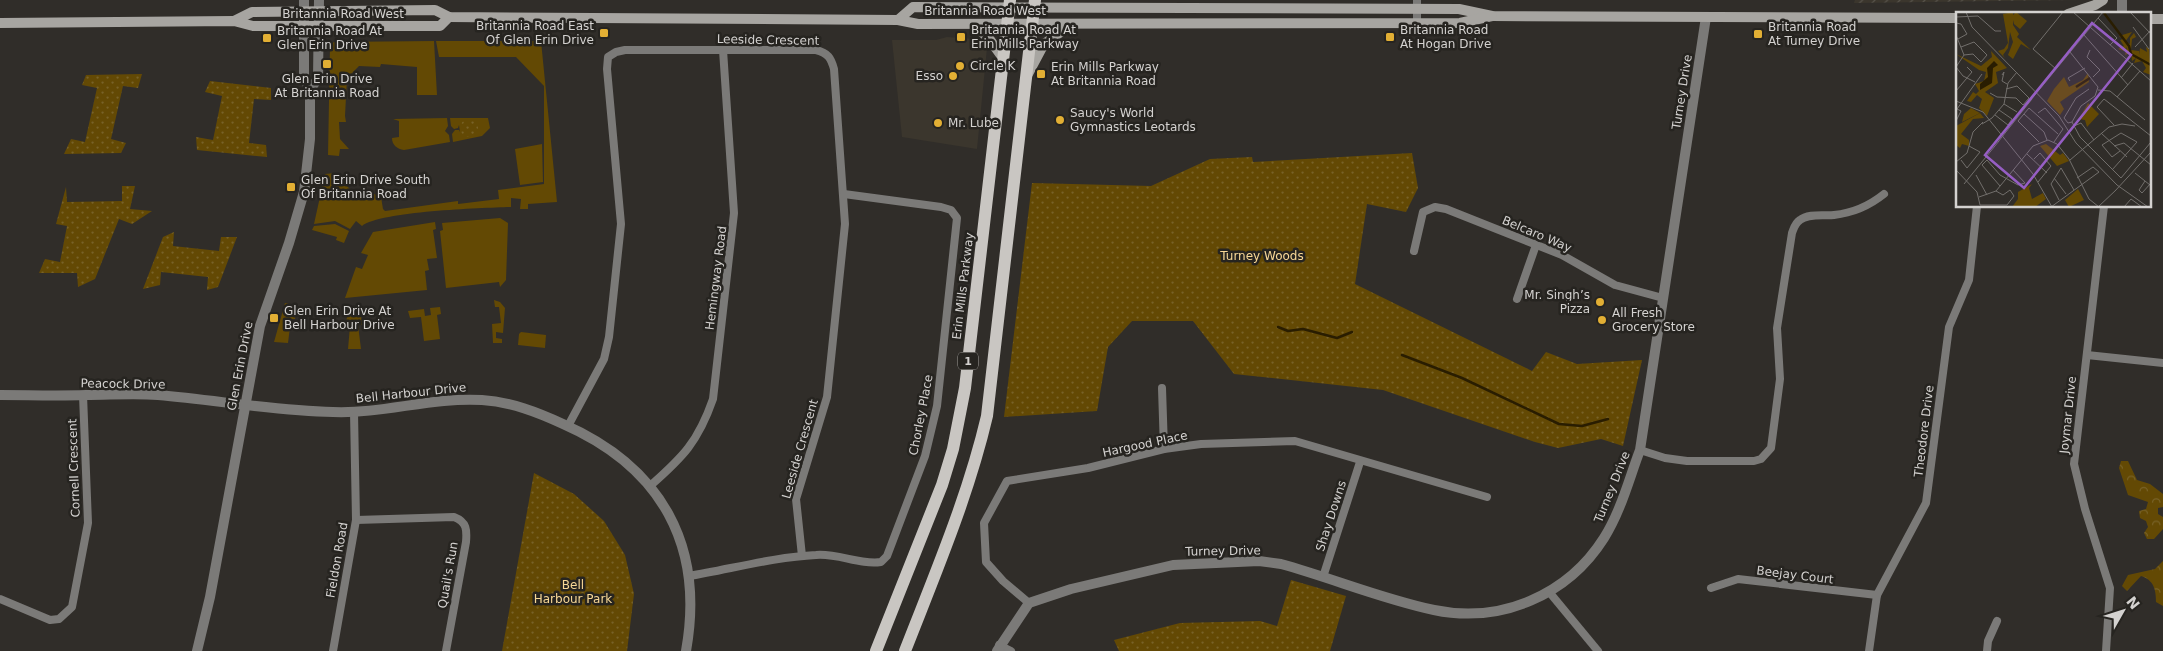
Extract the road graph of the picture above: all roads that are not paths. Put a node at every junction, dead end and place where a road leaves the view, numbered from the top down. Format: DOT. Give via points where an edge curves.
graph roads {
  1 [pos="304,0"];
  2 [pos="320,0"];
  3 [pos="1061,0"];
  4 [pos="2103,0"];
  5 [pos="1009,4"];
  6 [pos="1034,4"];
  7 [pos="1417,5"];
  8 [pos="1071,7"];
  9 [pos="319,11"];
  10 [pos="304,12"];
  11 [pos="2074,12"];
  12 [pos="1492,16"];
  13 [pos="449,17"];
  14 [pos="1706,17"];
  15 [pos="1956,18"];
  16 [pos="2150,19"];
  17 [pos="2163,19"];
  18 [pos="898,20"];
  19 [pos="234,21"];
  20 [pos="0,23"];
  21 [pos="1418,23"];
  22 [pos="974,24"];
  23 [pos="1007,24"];
  24 [pos="1032,24"];
  25 [pos="1072,24"];
  26 [pos="304,26"];
  27 [pos="318,27"];
  28 [pos="723,50"];
  29 [pos="1003,58"];
  30 [pos="1026,79"];
  31 [pos="310,90"];
  32 [pos="844,194"];
  33 [pos="1884,194"];
  34 [pos="1977,208"];
  35 [pos="2104,208"];
  36 [pos="1536,245"];
  37 [pos="1414,252"];
  38 [pos="1663,298"];
  39 [pos="1517,299"];
  40 [pos="2087,355"];
  41 [pos="2163,363"];
  42 [pos="1162,388"];
  43 [pos="0,395"];
  44 [pos="83,396"];
  45 [pos="245,406"];
  46 [pos="354,412"];
  47 [pos="568,426"];
  48 [pos="1164,449"];
  49 [pos="1640,450"];
  50 [pos="1360,462"];
  51 [pos="650,486"];
  52 [pos="1487,497"];
  53 [pos="356,520"];
  54 [pos="802,556"];
  55 [pos="689,576"];
  56 [pos="1323,576"];
  57 [pos="1711,588"];
  58 [pos="1550,593"];
  59 [pos="1877,595"];
  60 [pos="0,599"];
  61 [pos="1029,603"];
  62 [pos="1997,620"];
  63 [pos="998,648"];
  64 [pos="198,651"];
  65 [pos="333,651"];
  66 [pos="446,651"];
  67 [pos="686,651"];
  68 [pos="876,651"];
  69 [pos="904,651"];
  70 [pos="1011,651"];
  71 [pos="1598,651"];
  72 [pos="1869,651"];
  73 [pos="1986,651"];
  74 [pos="2106,651"];
  1 -- 10 [label="street, Glen Erin Drive"];
  2 -- 9 [label="street, Glen Erin Drive"];
  3 -- 8 [label="main road"];
  4 -- 11 [label="main road"];
  5 -- 6 [label="main road, Britannia Road West"];
  5 -- 18 [label="main road, Britannia Road West" via="913,6"];
  5 -- 23 [label="main road, Erin Mills Parkway / 1"];
  6 -- 8 [label="main road, Britannia Road West"];
  6 -- 24 [label="main road, 1"];
  7 -- 8 [label="main road, Britannia Road West"];
  7 -- 12 [label="main road, Britannia Road West"];
  7 -- 21 [label="street"];
  9 -- 10 [label="main road, Britannia Road West"];
  9 -- 13 [label="main road, Britannia Road West" via="435,10"];
  9 -- 27 [label="street, Glen Erin Drive"];
  10 -- 19 [label="main road, Britannia Road West" via="252,12"];
  10 -- 26 [label="street, Glen Erin Drive"];
  12 -- 14 [label="main road, Britannia Road West"];
  12 -- 21 [label="main road, Britannia Road West" via="1460,23"];
  13 -- 18 [label="main road, Britannia Road West"];
  13 -- 27 [label="main road, Britannia Road West" via="440,26"];
  14 -- 15 [label="main road, Britannia Road West"];
  14 -- 38 [label="street, Turney Drive"];
  16 -- 17 [label="main road"];
  18 -- 22 [label="main road, Britannia Road West" via="918,24"];
  19 -- 20 [label="main road, Britannia Road West"];
  19 -- 26 [label="main road, Britannia Road West" via="253,26"];
  21 -- 25 [label="main road, Britannia Road West"];
  22 -- 23 [label="main road, Britannia Road West"];
  22 -- 29 [label="main road"];
  23 -- 24 [label="main road, Britannia Road West"];
  23 -- 29 [label="main road, Erin Mills Parkway / 1"];
  24 -- 25 [label="main road, Britannia Road West"];
  24 -- 30 [label="main road, 1"];
  25 -- 30 [label="main road" via="1044,44"];
  26 -- 27 [label="main road, Britannia Road West"];
  26 -- 31 [label="street, Glen Erin Drive" via="304,78"];
  27 -- 31 [label="street, Glen Erin Drive" via="318,79"];
  28 -- 32 [label="street, Leeside Crescent" via="816,50 825,52 832,59"];
  28 -- 47 [label="street, Leeside Crescent" via="625,50 608,58 606,69 622,209 610,327 604,359"];
  28 -- 51 [label="street, Hemingway Road" via="734,213 712,399 694,442 680,460"];
  29 -- 68 [label="main road, Erin Mills Parkway / 1" via="966,388 953,449 942,485"];
  30 -- 69 [label="main road, 1" via="987,416 958,514"];
  31 -- 45 [label="street, Glen Erin Drive" via="310,139 304,192 260,326"];
  32 -- 54 [label="street, Leeside Crescent" via="846,224 827,397 796,499"];
  32 -- 54 [label="street, Chorley Place" via="941,206 951,210 957,218 958,228 932,430 887,556 881,562 871,564 828,554"];
  33 -- 49 [label="street" via="1860,209 1836,215 1808,216 1795,225 1777,328 1780,379 1771,448 1767,454 1754,461 1687,461"];
  34 -- 59 [label="street, Theodore Drive" via="1969,280 1949,327 1926,503"];
  35 -- 40 [label="street, Joymar Drive"];
  36 -- 37 [label="street, Belcaro Way" via="1446,209 1428,208 1420,218"];
  36 -- 38 [label="street, Belcaro Way" via="1562,255 1615,285"];
  36 -- 39 [label="street"];
  38 -- 49 [label="street, Turney Drive"];
  40 -- 41 [label="street"];
  40 -- 74 [label="street, Joymar Drive" via="2074,464 2110,588"];
  42 -- 48 [label="street"];
  43 -- 44 [label="street, Peacock Drive"];
  44 -- 45 [label="street, Peacock Drive" via="158,395"];
  44 -- 60 [label="street, Cornell Crescent" via="88,523 72,607 60,619 50,620"];
  45 -- 46 [label="street, Bell Harbour Drive"];
  45 -- 64 [label="street, Glen Erin Drive"];
  46 -- 47 [label="street, Bell Harbour Drive" via="462,399 485,400 530,410"];
  46 -- 53 [label="street, Fieldon Road"];
  47 -- 51 [label="street, Bell Harbour Drive" via="614,452"];
  48 -- 50 [label="street, Hargood Place" via="1201,444 1295,441"];
  48 -- 61 [label="street, Hargood Place" via="1088,468 1007,481 984,523 986,562"];
  49 -- 58 [label="street, Turney Drive" via="1605,537 1584,566"];
  50 -- 52 [label="street, Hargood Place"];
  50 -- 56 [label="street, Shay Downs"];
  51 -- 55 [label="street, Bell Harbour Drive" via="674,524"];
  53 -- 65 [label="street, Fieldon Road"];
  53 -- 66 [label="street, Quail's Run" via="454,517 462,520 466,526 466,542"];
  54 -- 55 [label="street, Chorley Place"];
  55 -- 67 [label="street, Bell Harbour Drive" via="691,614"];
  56 -- 58 [label="street, Turney Drive" via="1434,610 1471,613 1502,610"];
  56 -- 61 [label="street, Turney Drive" via="1259,561 1172,565 1071,589"];
  57 -- 59 [label="street, Beejay Court" via="1738,580"];
  58 -- 71 [label="street"];
  59 -- 72 [label="street, Theodore Drive"];
  61 -- 63 [label="street"];
  62 -- 73 [label="street"];
  63 -- 70 [label="street"];
}
